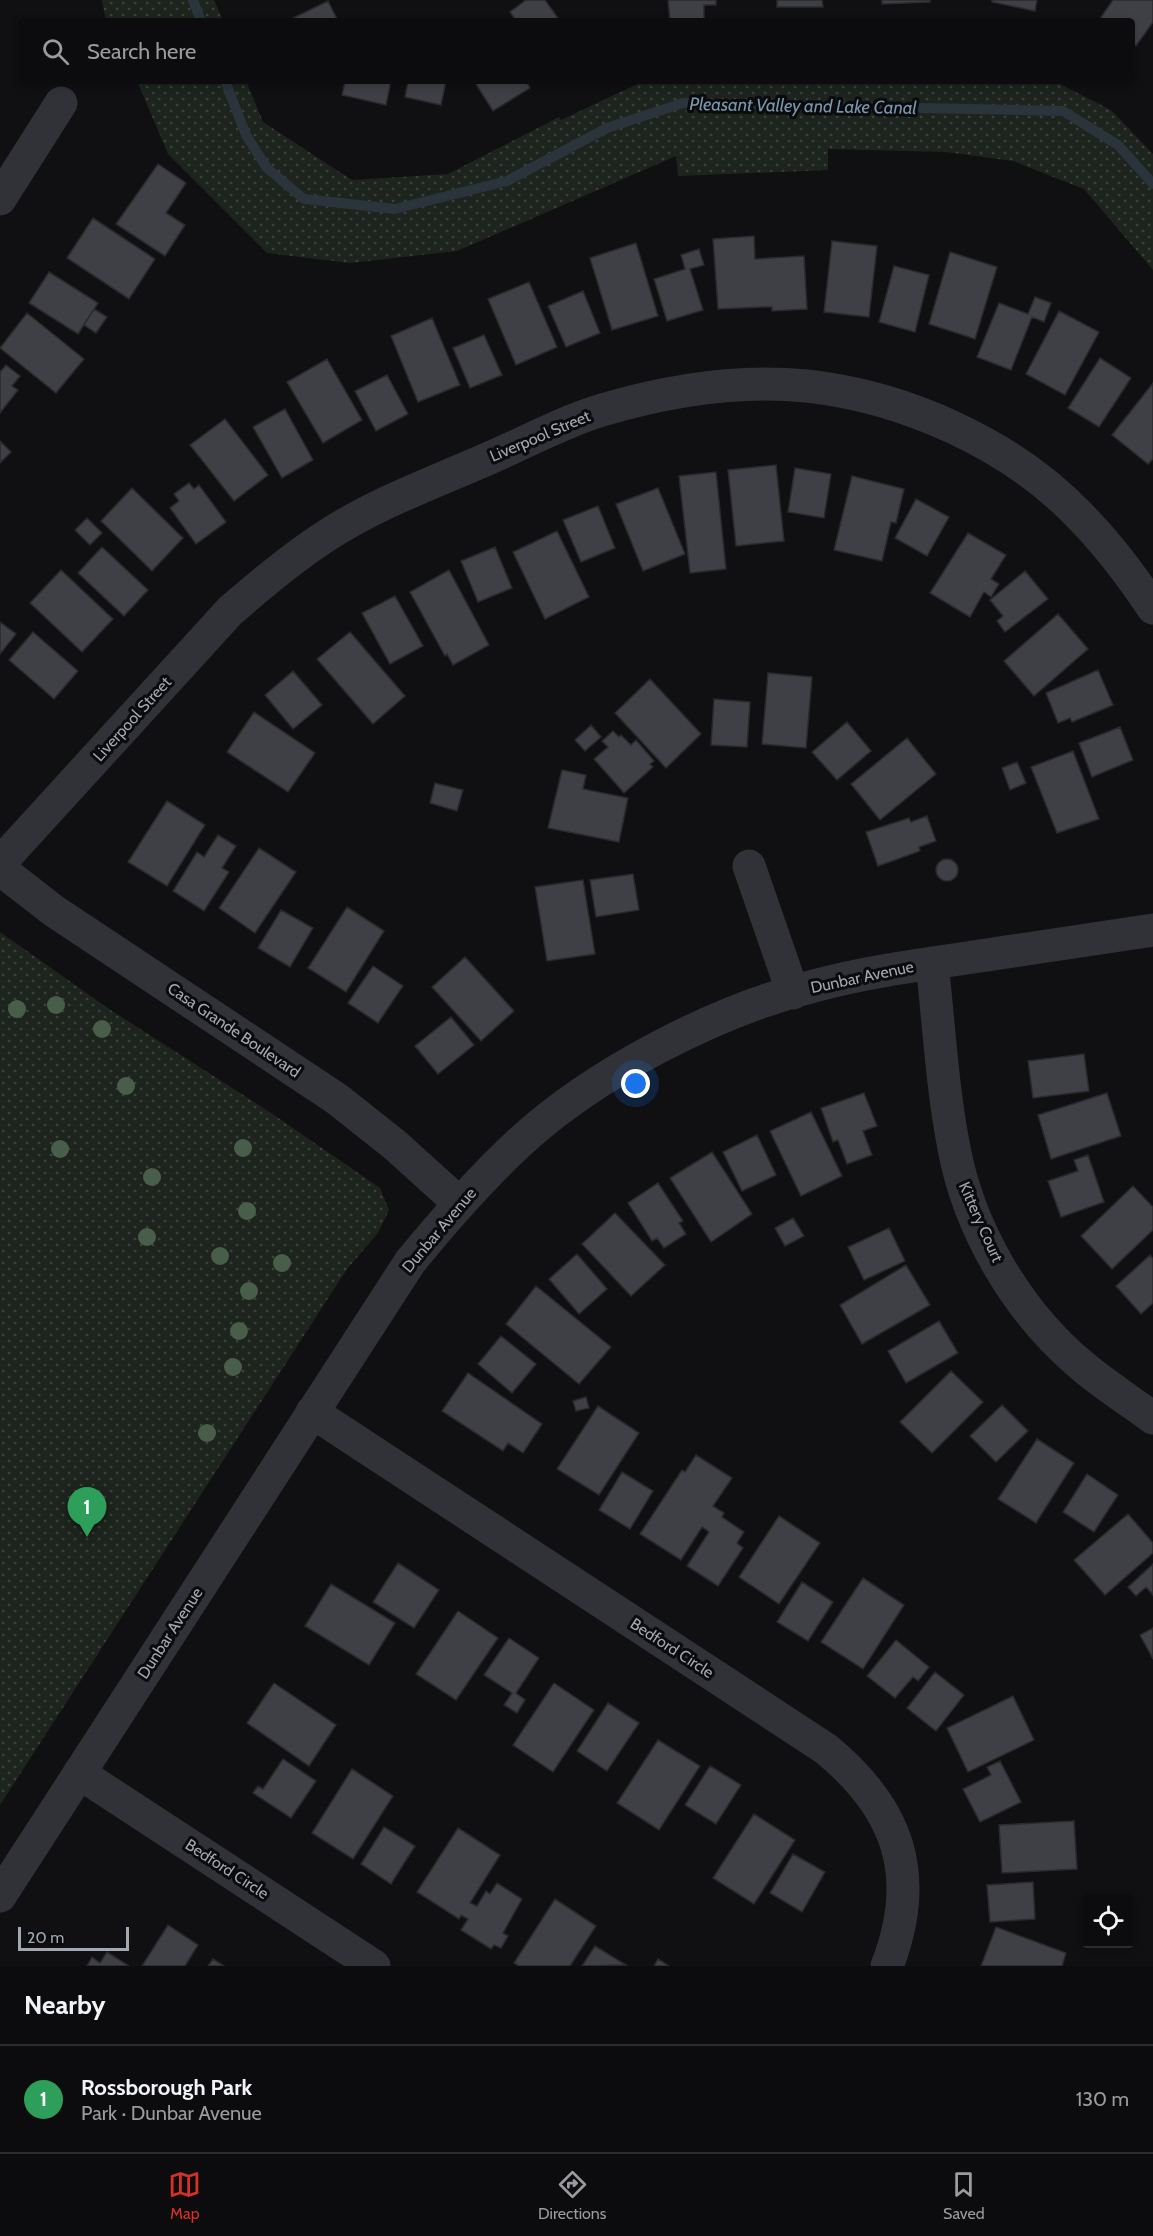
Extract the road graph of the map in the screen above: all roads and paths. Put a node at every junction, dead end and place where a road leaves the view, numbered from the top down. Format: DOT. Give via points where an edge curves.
graph roads {
  1 [pos="61,103"];
  2 [pos="0,199"];
  3 [pos="1153,608"];
  4 [pos="0,863"];
  5 [pos="750,866"];
  6 [pos="0,869"];
  7 [pos="1153,930"];
  8 [pos="932,963"];
  9 [pos="793,993"];
  10 [pos="458,1202"];
  11 [pos="312,1412"];
  12 [pos="1153,1418"];
  13 [pos="79,1773"];
  14 [pos="0,1896"];
  15 [pos="374,1966"];
  16 [pos="887,1966"];
  1 -- 2 [label="street"];
  3 -- 4 [label="street, Liverpool Street" via="1124,565 1080,515 1001,454 950,426 880,401 807,386 745,385 672,393 600,410 376,507 328,535 230,611"];
  5 -- 9 [label="street"];
  6 -- 10 [label="street, Casa Grande Boulevard" via="54,911 337,1099"];
  7 -- 8 [label="street, Dunbar Avenue"];
  8 -- 9 [label="street, Dunbar Avenue"];
  8 -- 12 [label="street, Kittery Court" via="954,1149 974,1214 1005,1275 1037,1320 1079,1364"];
  9 -- 10 [label="street, Dunbar Avenue" via="708,1024 659,1047 593,1086 522,1140"];
  10 -- 11 [label="street, Dunbar Avenue" via="410,1262"];
  11 -- 13 [label="street, Dunbar Avenue"];
  11 -- 16 [label="street, Bedford Circle" via="826,1749 854,1772 876,1800 893,1832 902,1867 904,1893 898,1938"];
  13 -- 14 [label="street, Dunbar Avenue"];
  13 -- 15 [label="street, Bedford Circle"];
}
